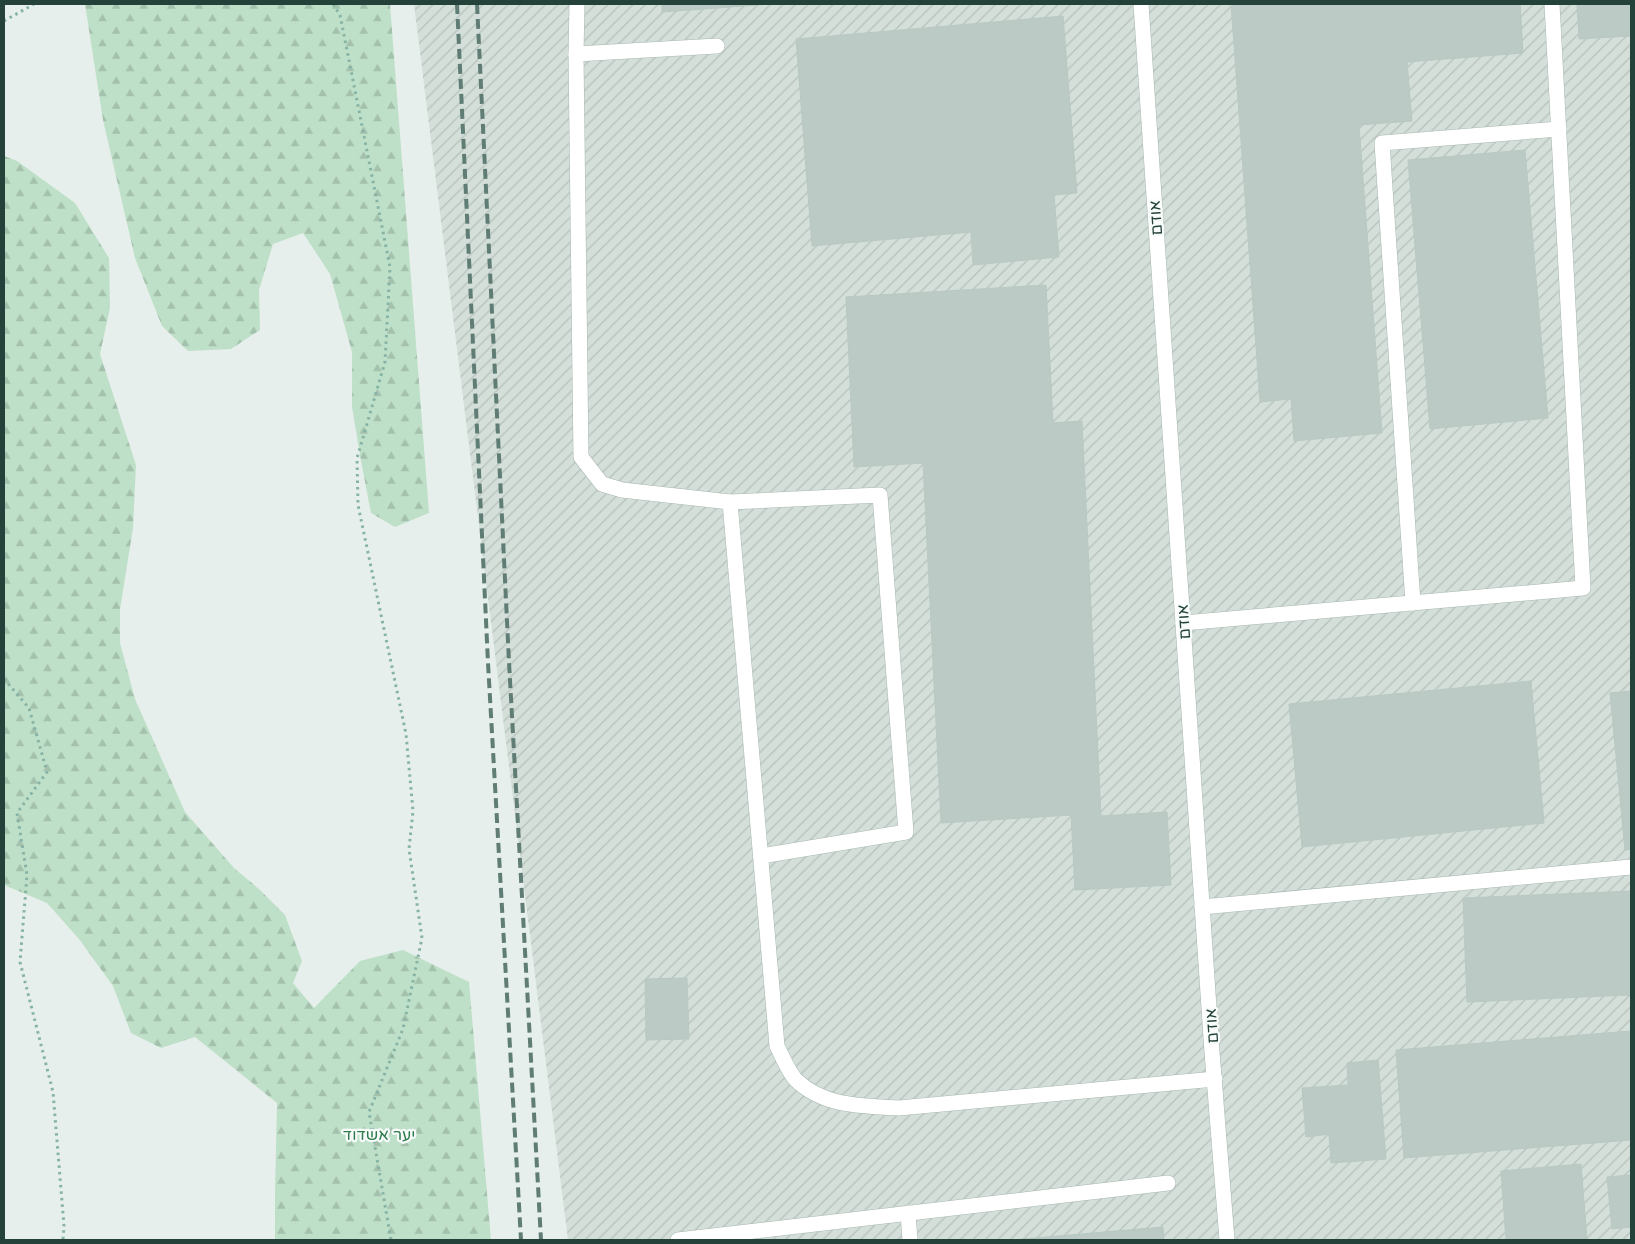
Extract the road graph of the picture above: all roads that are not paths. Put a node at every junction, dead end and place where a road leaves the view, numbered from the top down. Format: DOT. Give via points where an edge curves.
graph roads {
  1 [pos="577,4"];
  2 [pos="1141,4"];
  3 [pos="1552,4"];
  4 [pos="717,46"];
  5 [pos="576,54"];
  6 [pos="1559,129"];
  7 [pos="730,502"];
  8 [pos="1412,603"];
  9 [pos="1183,623"];
  10 [pos="761,856"];
  11 [pos="1631,867"];
  12 [pos="1202,907"];
  13 [pos="1215,1080"];
  14 [pos="1168,1183"];
  15 [pos="908,1214"];
  16 [pos="678,1240"];
  17 [pos="910,1240"];
  18 [pos="1227,1240"];
  1 -- 5 [label="street"];
  2 -- 9 [label="street, אודם"];
  3 -- 6 [label="street"];
  4 -- 5 [label="street"];
  5 -- 7 [label="street" via="581,457 602,484 622,490"];
  6 -- 8 [label="street" via="1583,588"];
  6 -- 8 [label="street" via="1382,143"];
  7 -- 10 [label="street"];
  7 -- 10 [label="street" via="880,495 906,832"];
  8 -- 9 [label="street"];
  9 -- 12 [label="street, אודם"];
  10 -- 13 [label="street" via="777,1046 795,1080 820,1097 850,1106 899,1108"];
  11 -- 12 [label="street"];
  12 -- 13 [label="street, אודם"];
  13 -- 18 [label="street, אודם"];
  14 -- 15 [label="street"];
  15 -- 16 [label="street"];
  15 -- 17 [label="street"];
}
